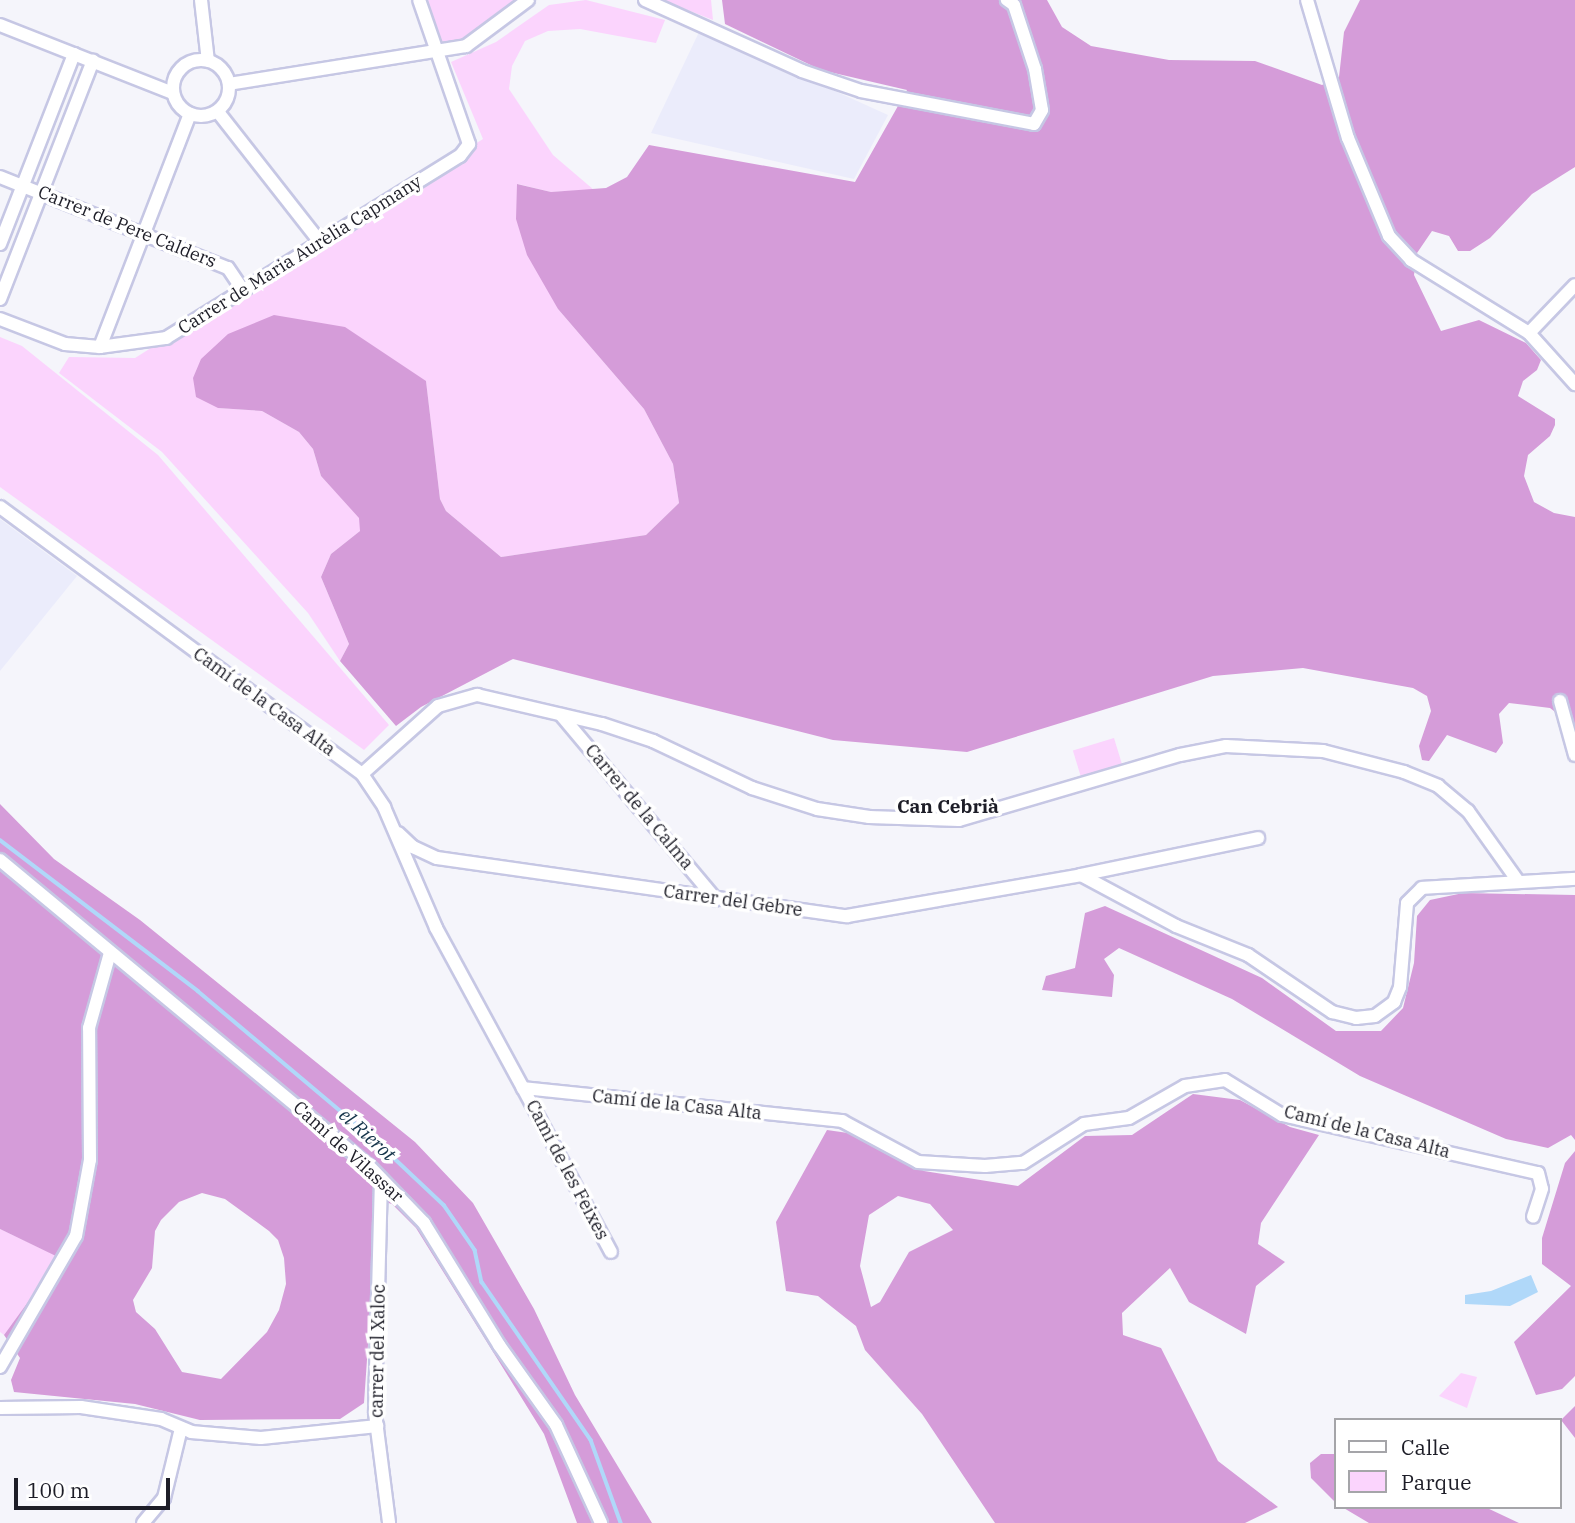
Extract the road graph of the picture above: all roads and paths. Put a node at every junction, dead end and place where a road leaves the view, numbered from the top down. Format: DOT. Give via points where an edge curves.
graph roads {
  1 [pos="201,0"];
  2 [pos="419,0"];
  3 [pos="528,0"];
  4 [pos="645,0"];
  5 [pos="1007,0"];
  6 [pos="1307,0"];
  7 [pos="0,25"];
  8 [pos="74,54"];
  9 [pos="436,54"];
  10 [pos="93,61"];
  11 [pos="208,61"];
  12 [pos="229,84"];
  13 [pos="173,93"];
  14 [pos="218,112"];
  15 [pos="190,114"];
  16 [pos="0,177"];
  17 [pos="23,186"];
  18 [pos="41,193"];
  19 [pos="144,235"];
  20 [pos="320,242"];
  21 [pos="0,244"];
  22 [pos="1575,285"];
  23 [pos="243,290"];
  24 [pos="0,299"];
  25 [pos="0,319"];
  26 [pos="1529,333"];
  27 [pos="100,347"];
  28 [pos="1575,384"];
  29 [pos="0,507"];
  30 [pos="1560,701"];
  31 [pos="561,714"];
  32 [pos="1575,755"];
  33 [pos="362,774"];
  34 [pos="393,828"];
  35 [pos="1258,838"];
  36 [pos="0,860"];
  37 [pos="5,873"];
  38 [pos="1081,875"];
  39 [pos="1575,879"];
  40 [pos="1518,881"];
  41 [pos="716,900"];
  42 [pos="110,953"];
  43 [pos="523,1088"];
  44 [pos="381,1179"];
  45 [pos="1534,1217"];
  46 [pos="611,1252"];
  47 [pos="0,1367"];
  48 [pos="0,1408"];
  49 [pos="377,1426"];
  50 [pos="181,1428"];
  51 [pos="143,1523"];
  52 [pos="389,1523"];
  53 [pos="600,1523"];
  1 -- 11 [label="street"];
  2 -- 9 [label="street"];
  3 -- 9 [label="street" via="467,46"];
  4 -- 5 [label="street" via="802,71 861,91 1034,124 1042,110 1035,69 1014,5"];
  6 -- 26 [label="street" via="1348,138 1389,236 1412,260"];
  7 -- 8 [label="street"];
  8 -- 10 [label="street"];
  8 -- 17 [label="street"];
  9 -- 12 [label="street"];
  9 -- 20 [label="street, Carrer de Maria Aurèlia Capmany" via="469,144 460,156"];
  10 -- 13 [label="street"];
  10 -- 18 [label="street"];
  11 -- 12 [label="street" via="220,67"];
  11 -- 13 [label="street" via="189,62 179,70"];
  12 -- 14 [label="street" via="225,104"];
  13 -- 15 [label="street" via="178,106"];
  14 -- 15 [label="street" via="201,117"];
  14 -- 20 [label="street"];
  15 -- 19 [label="street"];
  16 -- 17 [label="street, Carrer de Pere Calders"];
  17 -- 18 [label="street, Carrer de Pere Calders"];
  17 -- 21 [label="street"];
  18 -- 19 [label="street, Carrer de Pere Calders"];
  18 -- 24 [label="street"];
  19 -- 23 [label="street, Carrer de Pere Calders" via="228,268"];
  19 -- 27 [label="street"];
  20 -- 23 [label="street, Carrer de Maria Aurèlia Capmany"];
  22 -- 26 [label="street"];
  23 -- 27 [label="street, Carrer de Maria Aurèlia Capmany" via="166,338"];
  25 -- 27 [label="street, Carrer de Maria Aurèlia Capmany" via="65,344"];
  26 -- 28 [label="street"];
  29 -- 33 [label="street, Camí de la Casa Alta"];
  30 -- 32 [label="street"];
  31 -- 33 [label="street" via="477,695 461,698 438,706"];
  31 -- 40 [label="street" via="653,741 765,792 817,809 869,817 959,820 1180,755 1226,746 1323,751 1438,786 1468,811"];
  31 -- 41 [label="street, Carrer de la Calma"];
  33 -- 34 [label="street, Camí de la Casa Alta"];
  34 -- 41 [label="street, Carrer del Gebre" via="413,847 437,858"];
  34 -- 43 [label="street, Camí de la Casa Alta" via="436,928"];
  35 -- 38 [label="street, Carrer del Gebre"];
  36 -- 37 [label="street, Camí de Vilassar"];
  37 -- 42 [label="street, Camí de Vilassar"];
  38 -- 40 [label="street" via="1151,914 1248,956 1332,1012 1356,1018 1375,1016 1394,1002 1407,903 1422,888"];
  38 -- 41 [label="street, Carrer del Gebre" via="847,916"];
  39 -- 40 [label="street"];
  42 -- 44 [label="street, Camí de Vilassar"];
  42 -- 47 [label="street" via="89,1028 90,1160 76,1236"];
  43 -- 45 [label="street, Camí de la Casa Alta" via="842,1121 918,1162 985,1166 1023,1163 1084,1124 1129,1118 1185,1086 1225,1080 1282,1115 1538,1173 1542,1189"];
  43 -- 46 [label="street, Camí de les Feixes"];
  44 -- 49 [label="street, carrer del Xaloc"];
  44 -- 53 [label="street, Camí de Vilassar" via="424,1223 499,1345 556,1425"];
  48 -- 50 [label="street" via="81,1407 161,1419"];
  49 -- 50 [label="street" via="261,1438"];
  49 -- 52 [label="street, carrer del Xaloc"];
  50 -- 51 [label="street" via="164,1498"];
}
